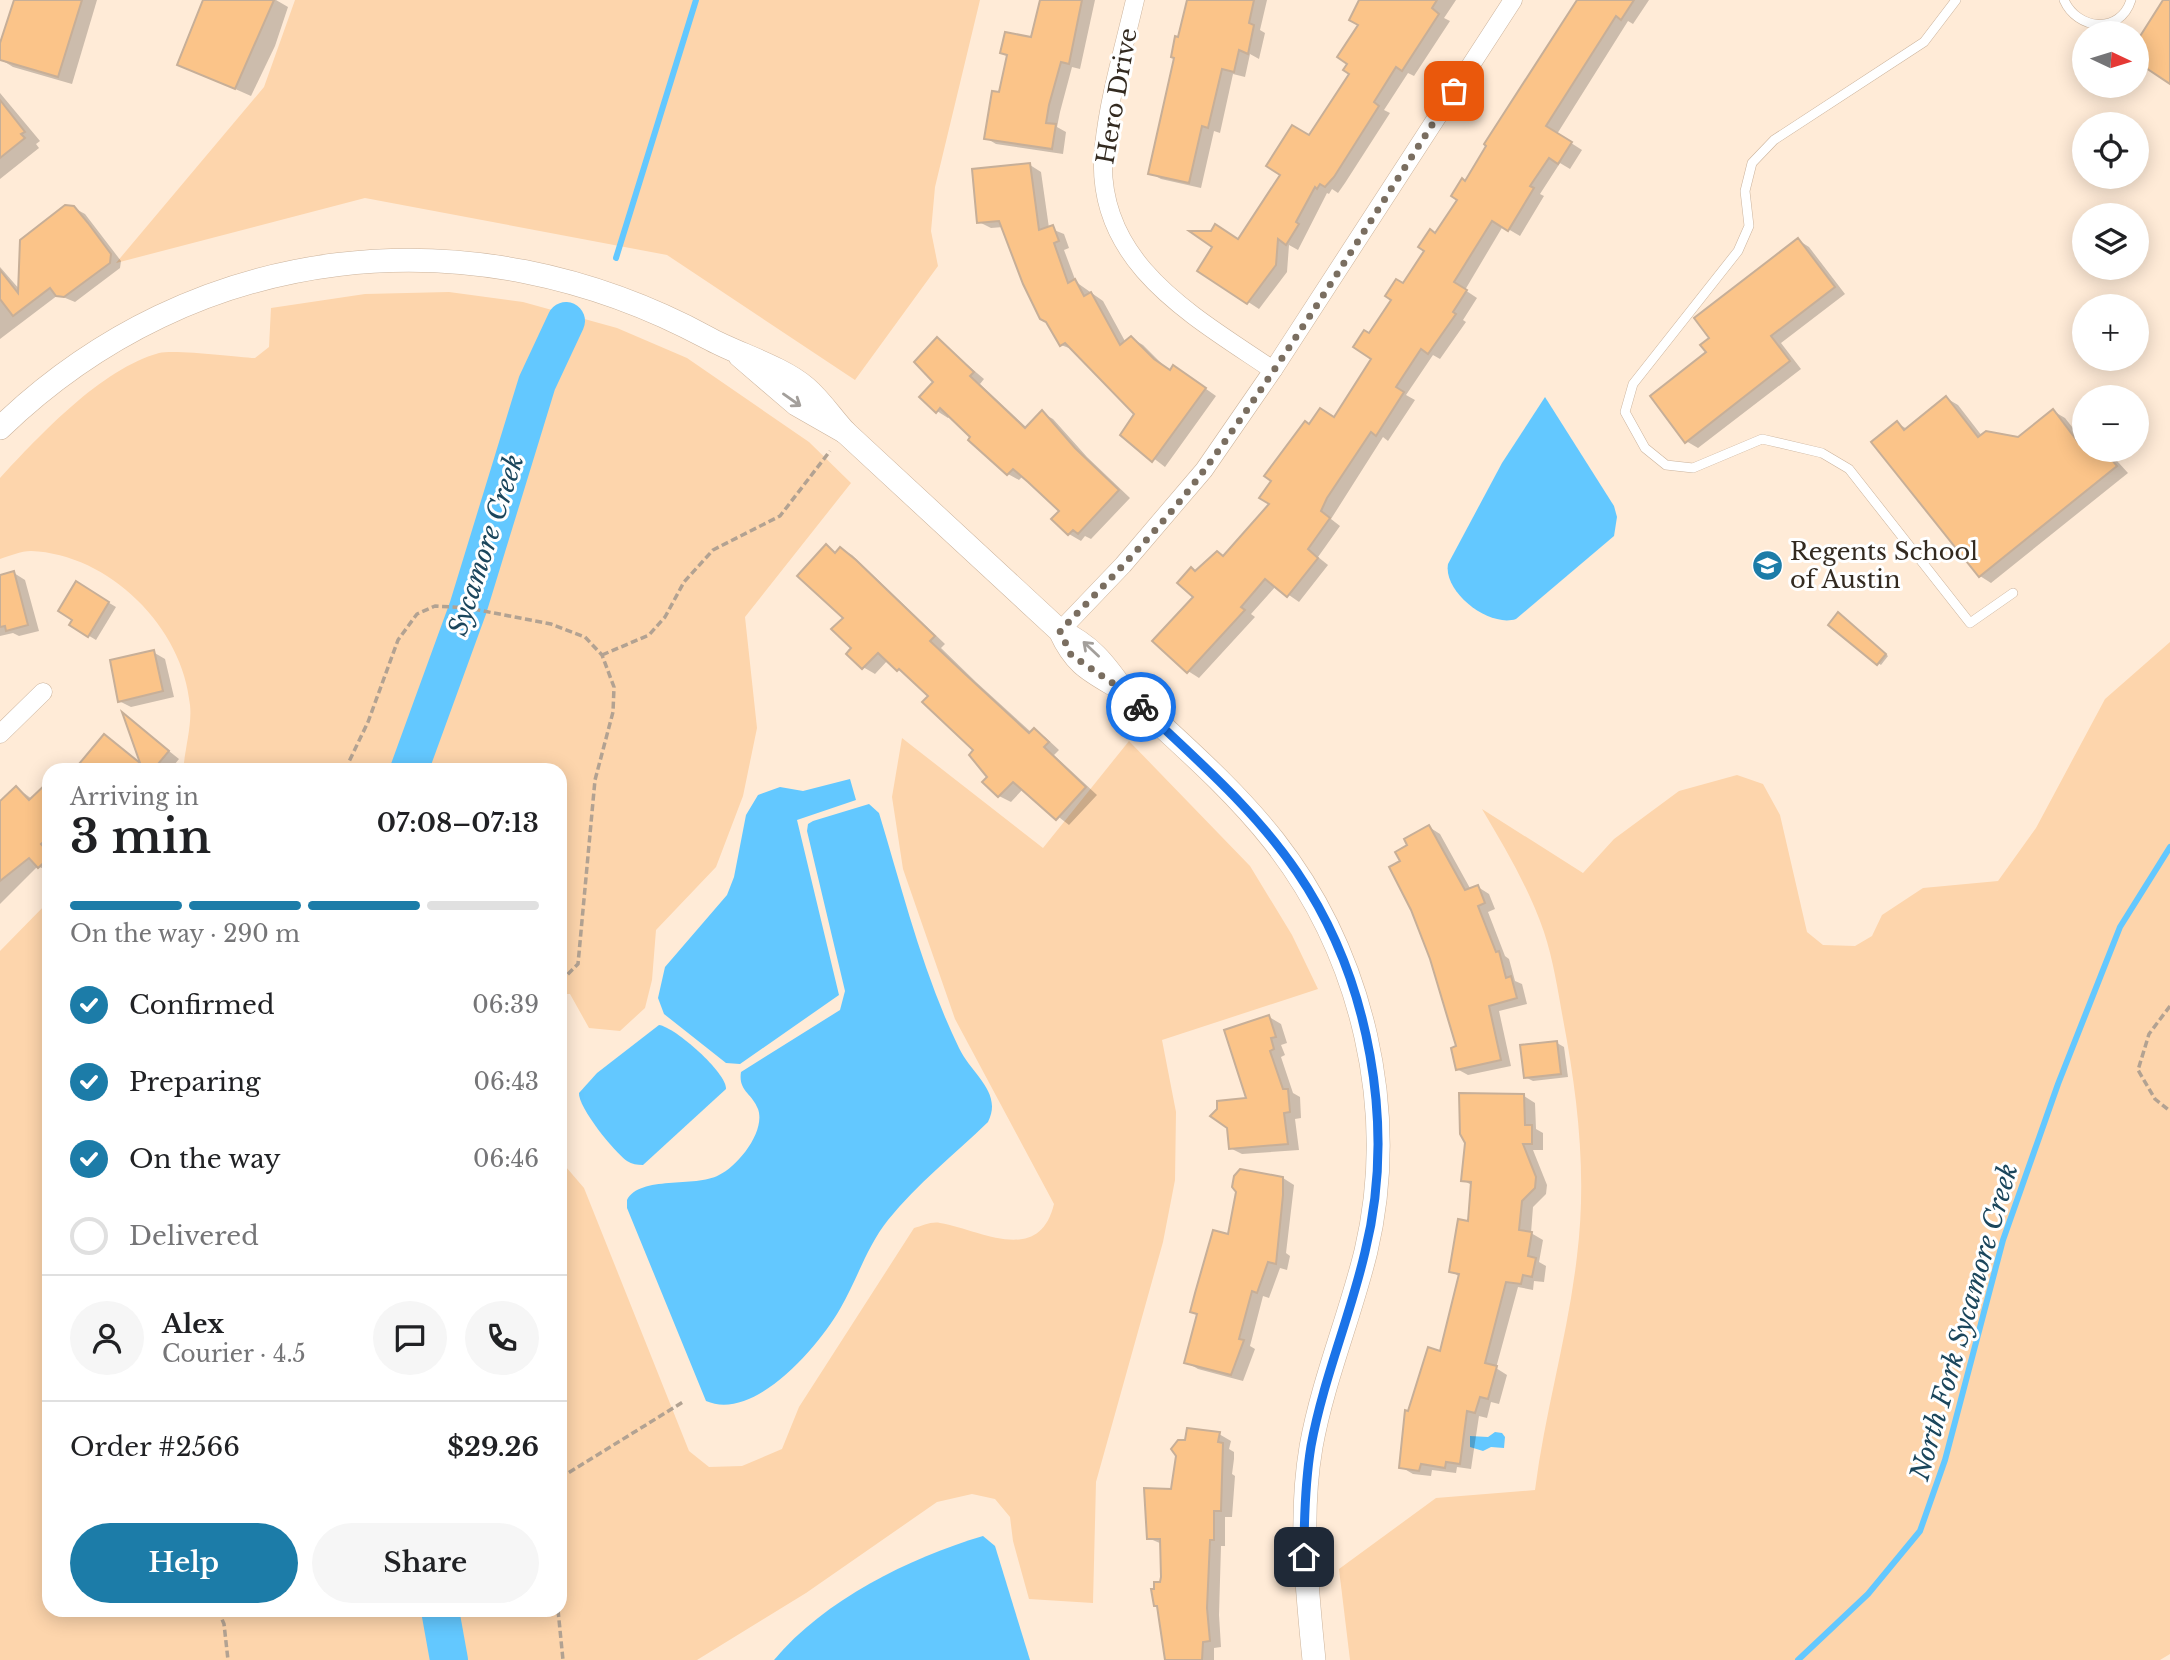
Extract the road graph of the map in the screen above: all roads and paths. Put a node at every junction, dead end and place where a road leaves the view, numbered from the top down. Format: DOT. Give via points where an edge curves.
graph roads {
  1 [pos="1135,0"];
  2 [pos="1513,0"];
  3 [pos="1956,0"];
  4 [pos="2064,0"];
  5 [pos="2132,0"];
  6 [pos="1273,370"];
  7 [pos="0,428"];
  8 [pos="830,451"];
  9 [pos="2013,593"];
  10 [pos="1060,631"];
  11 [pos="602,655"];
  12 [pos="44,692"];
  13 [pos="0,734"];
  14 [pos="348,763"];
  15 [pos="567,975"];
  16 [pos="2170,1006"];
  17 [pos="2170,1111"];
  18 [pos="683,1402"];
  19 [pos="567,1474"];
  20 [pos="221,1617"];
  21 [pos="559,1617"];
  22 [pos="228,1660"];
  23 [pos="563,1660"];
  24 [pos="1314,1660"];
  1 -- 6 [label="street, Hero Drive" via="1103,148 1103,181 1111,214 1133,260 1166,296"];
  2 -- 6 [label="street"];
  3 -- 9 [label="lane" via="1924,42 1774,140 1752,163 1745,191 1749,226 1738,251 1633,384 1625,412 1645,448 1665,465 1693,468 1762,439 1822,453 1849,469 1970,623"];
  4 -- 5 [label="lane" via="2078,20 2102,25 2123,15"];
  6 -- 10 [label="street" via="1204,470"];
  7 -- 10 [label="street" via="60,374 128,330 249,281 337,263 427,260 554,278 660,314 740,356 796,404 845,432"];
  8 -- 11 [label="path" via="780,516 713,550 684,582 665,618 649,635"];
  10 -- 24 [label="street" via="1071,655 1123,690 1228,789 1297,872 1344,963 1366,1036 1376,1107 1377,1175 1366,1251 1319,1411 1306,1481 1304,1557"];
  11 -- 14 [label="path" via="585,637 551,624 435,606 417,614 398,640"];
  11 -- 15 [label="path" via="614,687 613,712 595,780 578,964"];
  12 -- 13 [label="street"];
  16 -- 17 [label="path" via="2149,1034 2138,1070 2155,1099"];
  18 -- 19 [label="path"];
  20 -- 22 [label="path"];
  21 -- 23 [label="path"];
}
